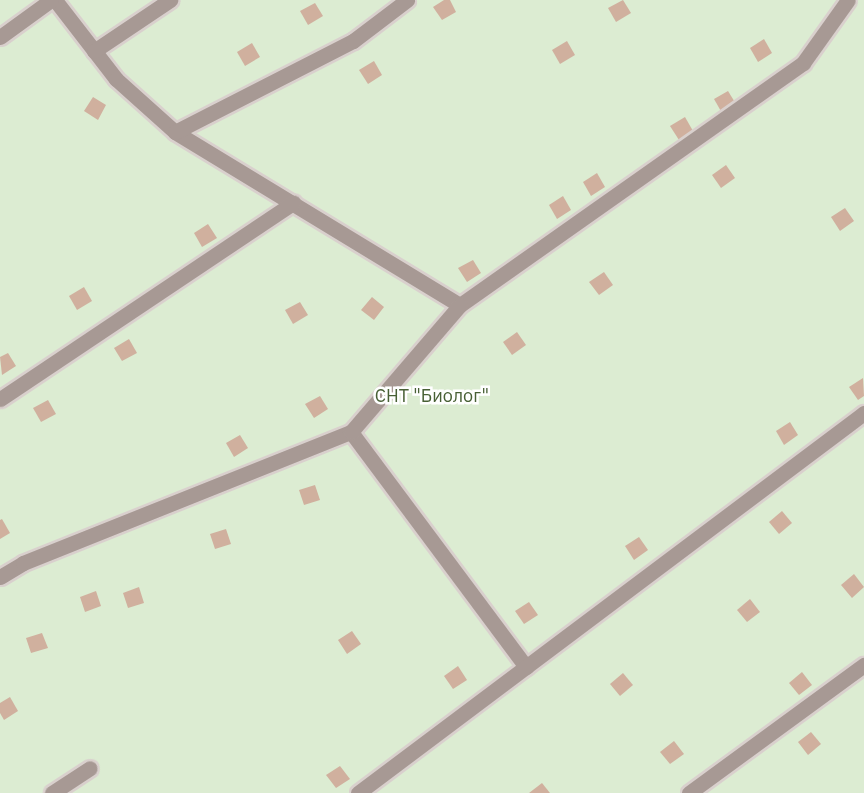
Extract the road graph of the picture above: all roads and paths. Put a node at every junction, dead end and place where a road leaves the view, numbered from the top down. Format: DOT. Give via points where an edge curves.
graph roads {
  1 [pos="53,0"];
  2 [pos="171,0"];
  3 [pos="407,0"];
  4 [pos="848,0"];
  5 [pos="0,37"];
  6 [pos="94,51"];
  7 [pos="176,132"];
  8 [pos="293,203"];
  9 [pos="460,305"];
  10 [pos="0,399"];
  11 [pos="864,412"];
  12 [pos="351,432"];
  13 [pos="0,577"];
  14 [pos="864,665"];
  15 [pos="526,666"];
  16 [pos="90,768"];
  17 [pos="52,793"];
  18 [pos="358,793"];
  19 [pos="689,793"];
  1 -- 5 [label="lane"];
  1 -- 6 [label="lane"];
  2 -- 6 [label="lane"];
  3 -- 7 [label="lane" via="353,41"];
  4 -- 9 [label="lane" via="803,63"];
  6 -- 7 [label="lane" via="116,79"];
  7 -- 8 [label="lane"];
  8 -- 9 [label="lane"];
  8 -- 10 [label="lane"];
  9 -- 12 [label="lane"];
  11 -- 15 [label="lane"];
  12 -- 13 [label="lane" via="24,563"];
  12 -- 15 [label="lane"];
  14 -- 19 [label="lane"];
  15 -- 18 [label="lane"];
  16 -- 17 [label="lane"];
}
